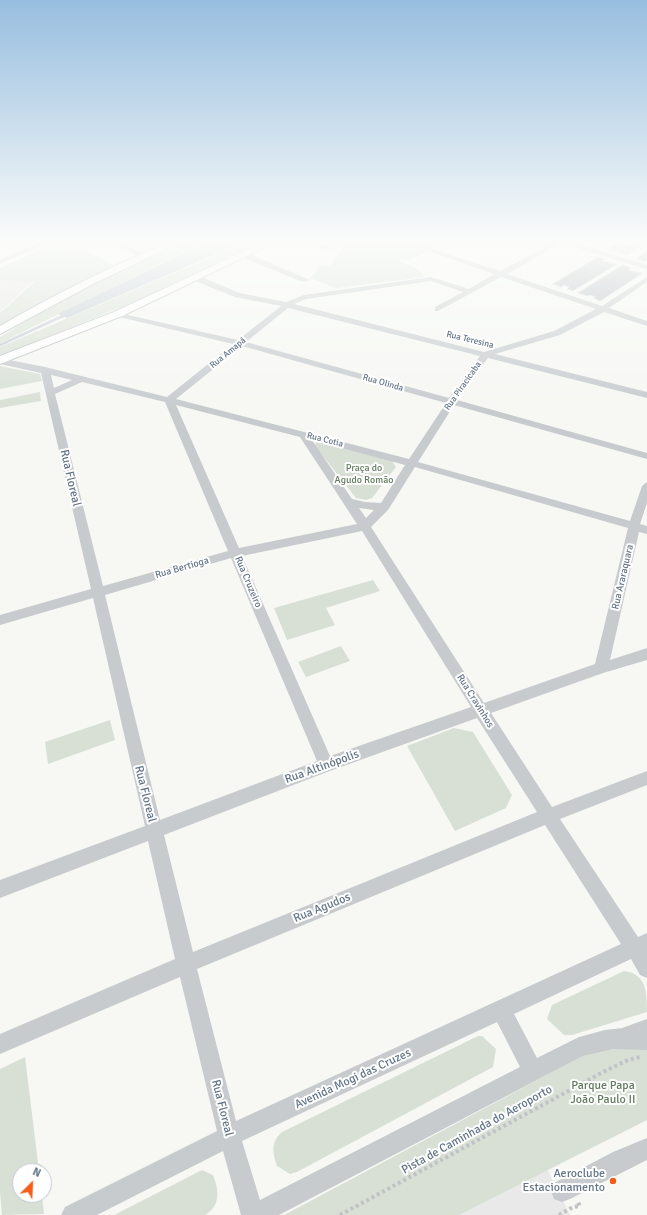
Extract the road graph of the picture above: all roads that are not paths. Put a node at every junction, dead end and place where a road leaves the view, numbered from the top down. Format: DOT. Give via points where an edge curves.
graph roads {
  1 [pos="57,298"];
  2 [pos="153,298"];
  3 [pos="251,298"];
  4 [pos="303,298"];
  5 [pos="457,298"];
  6 [pos="570,298"];
  7 [pos="620,298"];
  8 [pos="287,305"];
  9 [pos="438,309"];
  10 [pos="603,309"];
  11 [pos="118,314"];
  12 [pos="647,324"];
  13 [pos="0,331"];
  14 [pos="241,343"];
  15 [pos="486,354"];
  16 [pos="18,359"];
  17 [pos="0,361"];
  18 [pos="45,370"];
  19 [pos="81,379"];
  20 [pos="50,393"];
  21 [pos="647,395"];
  22 [pos="169,400"];
  23 [pos="451,402"];
  24 [pos="303,434"];
  25 [pos="647,456"];
  26 [pos="413,462"];
  27 [pos="647,486"];
  28 [pos="347,501"];
  29 [pos="384,507"];
  30 [pos="366,526"];
  31 [pos="634,526"];
  32 [pos="647,530"];
  33 [pos="235,553"];
  34 [pos="97,593"];
  35 [pos="0,620"];
  36 [pos="647,654"];
  37 [pos="601,668"];
  38 [pos="481,711"];
  39 [pos="326,765"];
  40 [pos="647,778"];
  41 [pos="548,815"];
  42 [pos="154,830"];
  43 [pos="0,889"];
  44 [pos="641,945"];
  45 [pos="186,964"];
  46 [pos="647,968"];
  47 [pos="501,1010"];
  48 [pos="647,1029"];
  49 [pos="622,1038"];
  50 [pos="647,1040"];
  51 [pos="0,1044"];
  52 [pos="533,1071"];
  53 [pos="229,1136"];
  54 [pos="647,1149"];
  55 [pos="562,1191"];
  56 [pos="73,1215"];
  57 [pos="254,1215"];
  1 -- 13 [label="main road"];
  2 -- 11 [label="main road"];
  3 -- 8 [label="street, Rua Teresina"];
  4 -- 8 [label="street, Rua Amapá"];
  5 -- 9 [label="street"];
  6 -- 10 [label="street"];
  7 -- 10 [label="street, Rua Piracicaba"];
  8 -- 14 [label="street, Rua Amapá"];
  8 -- 15 [label="street, Rua Teresina"];
  10 -- 12 [label="street"];
  10 -- 15 [label="street, Rua Piracicaba" via="557,333"];
  11 -- 14 [label="street, Rua Olinda"];
  11 -- 16 [label="main road"];
  14 -- 22 [label="street, Rua Amapá"];
  14 -- 23 [label="street, Rua Olinda"];
  15 -- 21 [label="street, Rua Teresina"];
  15 -- 23 [label="street, Rua Piracicaba"];
  16 -- 17 [label="main road"];
  16 -- 18 [label="street, Rua Cotia"];
  18 -- 19 [label="street, Rua Cotia"];
  18 -- 20 [label="street, Rua Floreal"];
  19 -- 20 [label="street"];
  19 -- 22 [label="street, Rua Cotia"];
  20 -- 34 [label="street, Rua Floreal"];
  22 -- 24 [label="street, Rua Cotia"];
  22 -- 33 [label="street, Rua Cruzeiro"];
  23 -- 25 [label="street, Rua Olinda"];
  23 -- 26 [label="street, Rua Piracicaba"];
  24 -- 26 [label="street, Rua Cotia"];
  24 -- 28 [label="street, Rua Cravinhos"];
  26 -- 29 [label="street, Rua Piracicaba"];
  26 -- 31 [label="street, Rua Cotia"];
  27 -- 31 [label="street, Rua Araraquara"];
  28 -- 29 [label="street" via="365,506"];
  28 -- 30 [label="street, Rua Cravinhos"];
  29 -- 30 [label="street, Rua Piracicaba"];
  30 -- 33 [label="street, Rua Bertioga"];
  30 -- 38 [label="street, Rua Cravinhos"];
  31 -- 32 [label="street, Rua Cotia"];
  31 -- 37 [label="street, Rua Araraquara"];
  33 -- 34 [label="street, Rua Bertioga"];
  33 -- 39 [label="street, Rua Cruzeiro"];
  34 -- 35 [label="street, Rua Bertioga"];
  34 -- 42 [label="street, Rua Floreal"];
  36 -- 37 [label="street, Rua Altinópolis"];
  37 -- 38 [label="street, Rua Altinópolis"];
  38 -- 39 [label="street, Rua Altinópolis"];
  38 -- 41 [label="street, Rua Cravinhos"];
  39 -- 42 [label="street, Rua Altinópolis"];
  40 -- 41 [label="street, Rua Agudos"];
  41 -- 44 [label="street, Rua Cravinhos"];
  41 -- 45 [label="street, Rua Agudos"];
  42 -- 43 [label="street, Rua Altinópolis"];
  42 -- 45 [label="street, Rua Floreal"];
  44 -- 46 [label="street, Rua Cravinhos"];
  44 -- 47 [label="street, Avenida Mogi das Cruzes"];
  45 -- 51 [label="street, Rua Agudos"];
  45 -- 53 [label="street, Rua Floreal"];
  47 -- 52 [label="street"];
  47 -- 53 [label="street, Avenida Mogi das Cruzes"];
  48 -- 49 [label="street"];
  49 -- 50 [label="street"];
  49 -- 52 [label="street" via="604,1039 579,1047"];
  52 -- 57 [label="street"];
  53 -- 56 [label="street, Avenida Mogi das Cruzes"];
  53 -- 57 [label="street, Rua Floreal"];
  54 -- 55 [label="street"];
}
